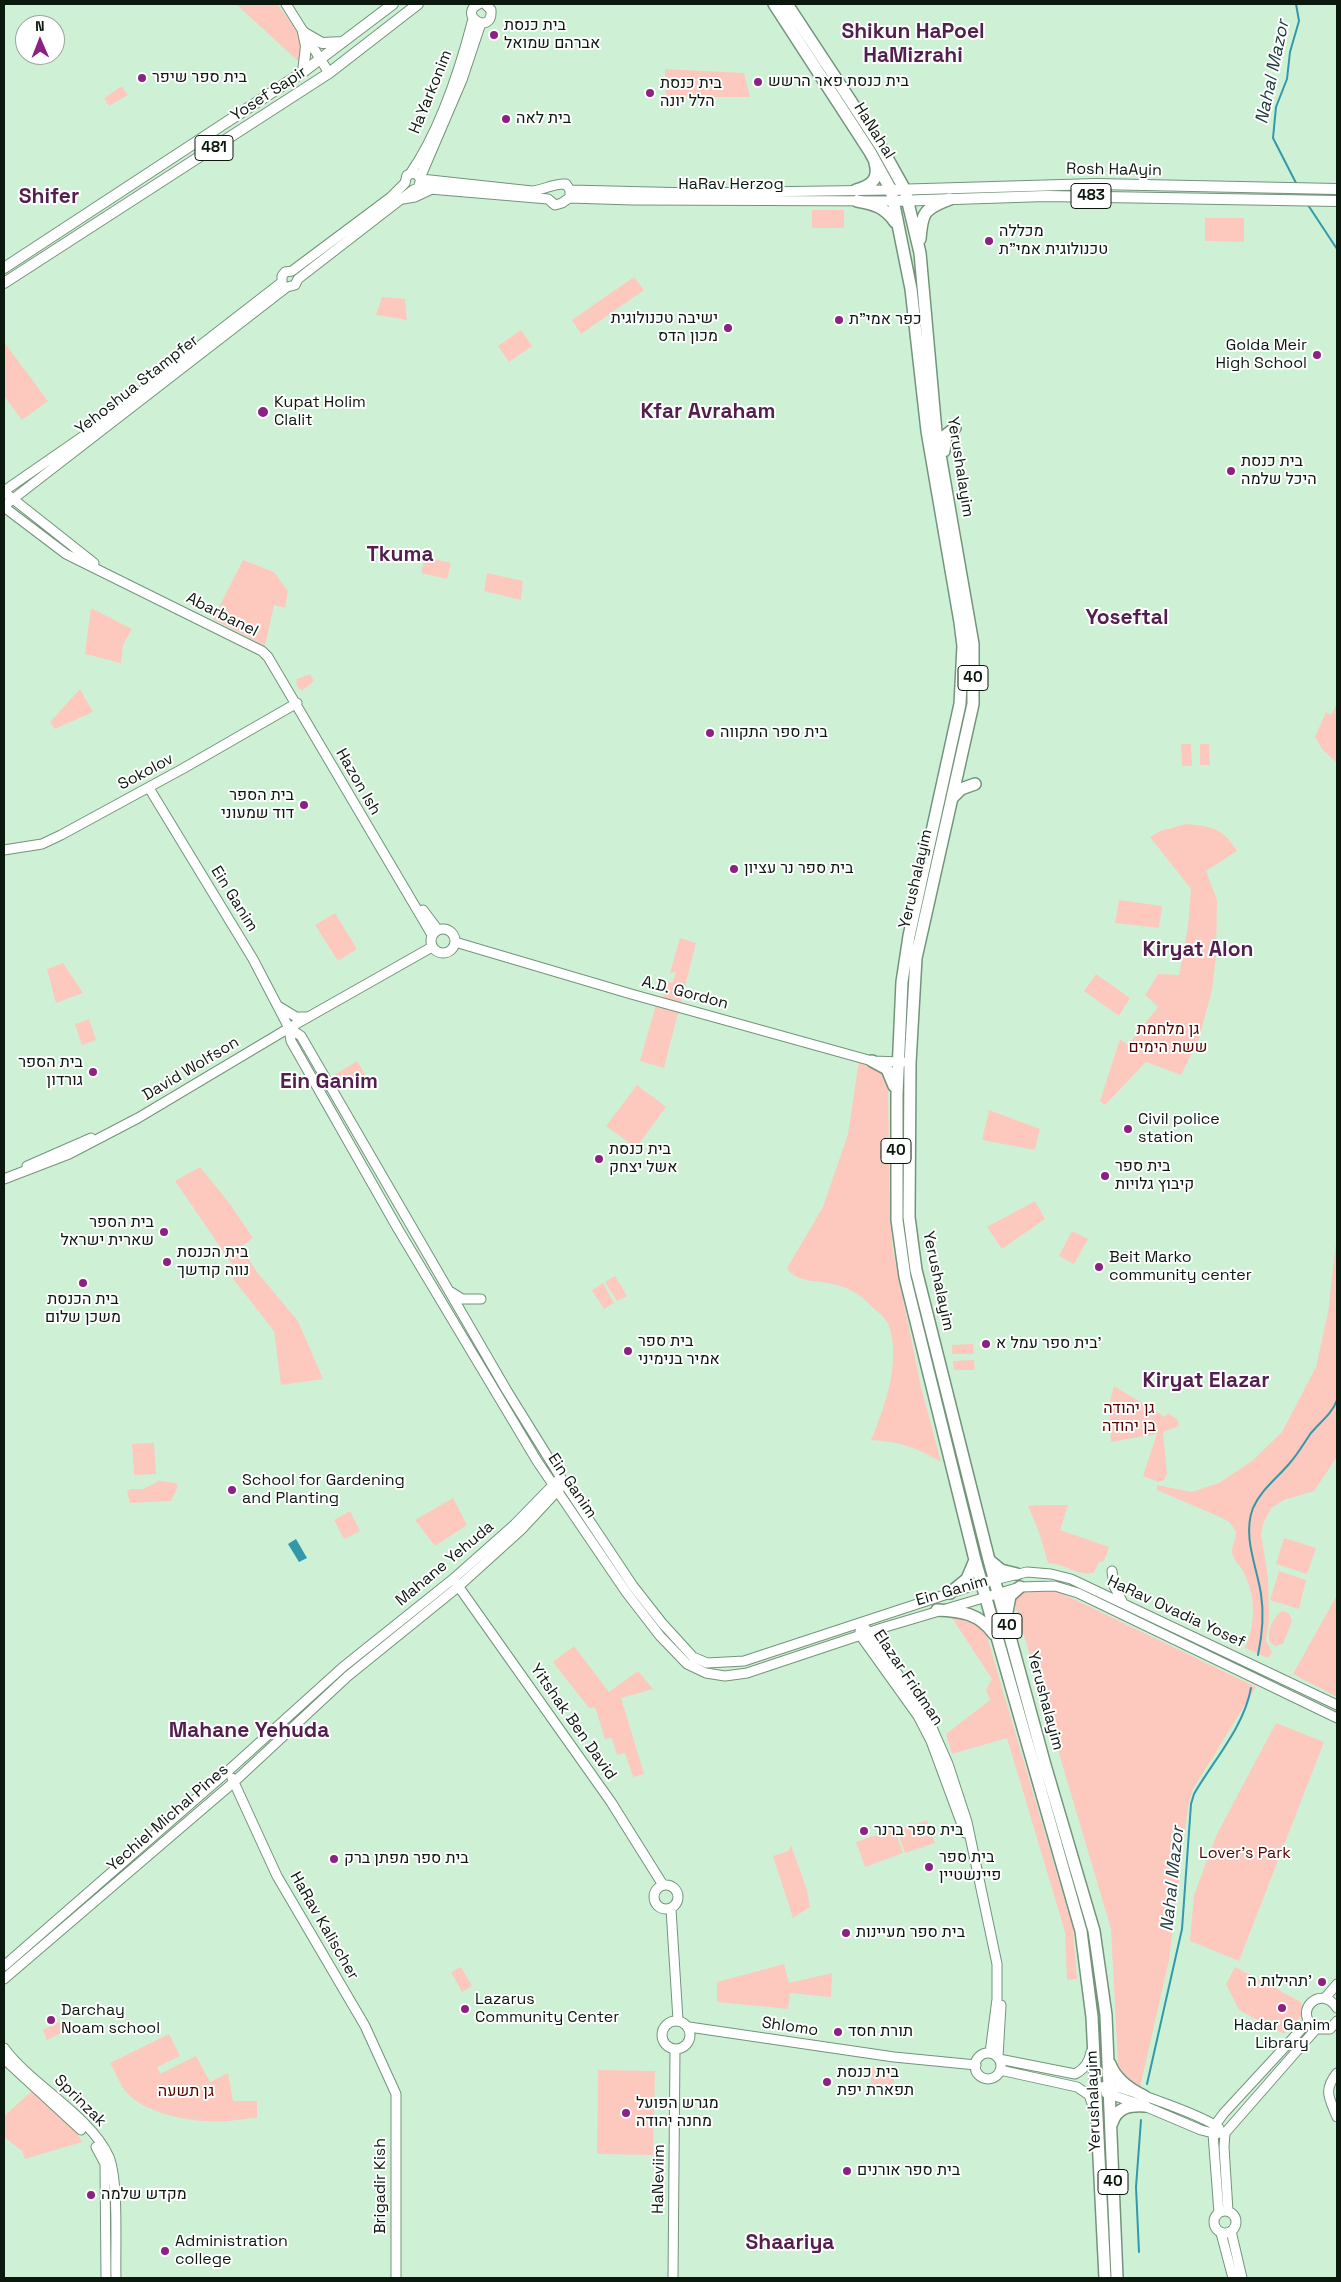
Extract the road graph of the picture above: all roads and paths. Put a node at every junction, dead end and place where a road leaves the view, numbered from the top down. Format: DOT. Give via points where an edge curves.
graph roads {
  1 [pos="286,4"];
  2 [pos="393,4"];
  3 [pos="418,4"];
  4 [pos="483,4"];
  5 [pos="774,4"];
  6 [pos="787,4"];
  7 [pos="477,21"];
  8 [pos="303,32"];
  9 [pos="346,41"];
  10 [pos="320,59"];
  11 [pos="303,72"];
  12 [pos="329,73"];
  13 [pos="870,152"];
  14 [pos="426,164"];
  15 [pos="410,174"];
  16 [pos="439,182"];
  17 [pos="405,183"];
  18 [pos="418,184"];
  19 [pos="548,188"];
  20 [pos="432,189"];
  21 [pos="1337,189"];
  22 [pos="570,194"];
  23 [pos="857,195"];
  24 [pos="892,196"];
  25 [pos="906,196"];
  26 [pos="402,199"];
  27 [pos="548,199"];
  28 [pos="950,199"];
  29 [pos="1337,201"];
  30 [pos="899,227"];
  31 [pos="920,254"];
  32 [pos="4,268"];
  33 [pos="292,271"];
  34 [pos="298,279"];
  35 [pos="4,283"];
  36 [pos="285,284"];
  37 [pos="934,411"];
  38 [pos="4,491"];
  39 [pos="12,499"];
  40 [pos="4,506"];
  41 [pos="952,524"];
  42 [pos="112,577"];
  43 [pos="297,703"];
  44 [pos="960,760"];
  45 [pos="149,788"];
  46 [pos="951,801"];
  47 [pos="4,850"];
  48 [pos="435,932"];
  49 [pos="455,942"];
  50 [pos="432,947"];
  51 [pos="278,1006"];
  52 [pos="310,1017"];
  53 [pos="289,1028"];
  54 [pos="898,1043"];
  55 [pos="877,1061"];
  56 [pos="897,1062"];
  57 [pos="910,1063"];
  58 [pos="896,1094"];
  59 [pos="4,1179"];
  60 [pos="448,1290"];
  61 [pos="481,1299"];
  62 [pos="536,1460"];
  63 [pos="563,1481"];
  64 [pos="554,1488"];
  65 [pos="539,1499"];
  66 [pos="975,1560"];
  67 [pos="989,1560"];
  68 [pos="1112,1571"];
  69 [pos="1017,1574"];
  70 [pos="995,1579"];
  71 [pos="981,1582"];
  72 [pos="456,1583"];
  73 [pos="1020,1587"];
  74 [pos="950,1593"];
  75 [pos="999,1593"];
  76 [pos="986,1596"];
  77 [pos="1123,1603"];
  78 [pos="937,1610"];
  79 [pos="860,1623"];
  80 [pos="1006,1624"];
  81 [pos="882,1628"];
  82 [pos="865,1633"];
  83 [pos="999,1641"];
  84 [pos="880,1647"];
  85 [pos="343,1667"];
  86 [pos="348,1676"];
  87 [pos="1337,1706"];
  88 [pos="1337,1718"];
  89 [pos="228,1771"];
  90 [pos="234,1782"];
  91 [pos="969,1840"];
  92 [pos="663,1885"];
  93 [pos="670,1909"];
  94 [pos="4,1966"];
  95 [pos="4,1979"];
  96 [pos="1337,1984"];
  97 [pos="1325,1998"];
  98 [pos="1337,2007"];
  99 [pos="678,2020"];
  100 [pos="1308,2022"];
  101 [pos="1337,2022"];
  102 [pos="689,2027"];
  103 [pos="1316,2029"];
  104 [pos="1094,2039"];
  105 [pos="4,2048"];
  106 [pos="676,2050"];
  107 [pos="1108,2055"];
  108 [pos="996,2057"];
  109 [pos="4,2059"];
  110 [pos="976,2065"];
  111 [pos="1000,2070"];
  112 [pos="1337,2073"];
  113 [pos="1097,2088"];
  114 [pos="1110,2090"];
  115 [pos="396,2094"];
  116 [pos="1144,2101"];
  117 [pos="1224,2113"];
  118 [pos="1337,2117"];
  119 [pos="1205,2120"];
  120 [pos="1099,2125"];
  121 [pos="1111,2127"];
  122 [pos="1201,2130"];
  123 [pos="1214,2130"];
  124 [pos="1225,2133"];
  125 [pos="1214,2150"];
  126 [pos="1228,2212"];
  127 [pos="1218,2213"];
  128 [pos="1231,2231"];
  129 [pos="1222,2233"];
  130 [pos="106,2278"];
  131 [pos="116,2278"];
  132 [pos="396,2278"];
  133 [pos="673,2278"];
  134 [pos="1105,2278"];
  135 [pos="1117,2278"];
  136 [pos="1233,2278"];
  137 [pos="1242,2278"];
  1 -- 8 [label="street"];
  2 -- 9 [label="main road, Yosef Sapir / 481"];
  3 -- 12 [label="main road, Yosef Sapir / 481"];
  4 -- 7 [label="street" via="472,11"];
  4 -- 7 [label="street" via="491,10 491,17 486,22"];
  5 -- 13 [label="highway, HaNahal / 40"];
  6 -- 25 [label="highway, HaNahal / 40" via="881,147"];
  7 -- 14 [label="street, HaYarkonim" via="462,80"];
  7 -- 15 [label="street, HaYarkonim" via="453,84 420,159"];
  8 -- 9 [label="main road" via="322,43"];
  8 -- 10 [label="street"];
  8 -- 11 [label="main road" via="306,46"];
  9 -- 10 [label="main road, Yosef Sapir / 481"];
  10 -- 11 [label="main road, Yosef Sapir / 481"];
  10 -- 12 [label="street"];
  11 -- 32 [label="main road, Yosef Sapir / 481"];
  12 -- 35 [label="main road, Yosef Sapir / 481"];
  13 -- 23 [label="highway" via="876,176"];
  13 -- 24 [label="highway, HaNahal / 40"];
  14 -- 16 [label="street" via="429,173"];
  14 -- 18 [label="street, HaYarkonim"];
  15 -- 17 [label="street"];
  15 -- 18 [label="street" via="417,174"];
  16 -- 18 [label="street, HaRav Herzog"];
  16 -- 19 [label="street, HaRav Herzog" via="532,191"];
  17 -- 18 [label="street" via="408,188"];
  17 -- 33 [label="street" via="374,211"];
  18 -- 20 [label="street, HaRav Herzog"];
  18 -- 26 [label="street"];
  19 -- 22 [label="street, HaRav Herzog" via="553,184 566,184"];
  19 -- 27 [label="street"];
  20 -- 26 [label="street"];
  20 -- 27 [label="street, HaRav Herzog"];
  21 -- 25 [label="main road, Rosh HaAyin / 483" via="1088,184"];
  22 -- 23 [label="street, HaRav Herzog"];
  22 -- 27 [label="street, HaRav Herzog" via="558,205"];
  23 -- 24 [label="street, HaRav Herzog"];
  23 -- 30 [label="highway" via="889,212"];
  24 -- 25 [label="main road, Rosh HaAyin / 483"];
  24 -- 30 [label="highway, Yerushalayim / 40"];
  25 -- 28 [label="main road, Rosh HaAyin / 483"];
  25 -- 31 [label="highway, Yerushalayim / 40"];
  26 -- 34 [label="street"];
  28 -- 29 [label="main road, Rosh HaAyin / 483" via="1056,196"];
  28 -- 31 [label="highway" via="929,207 924,214"];
  30 -- 54 [label="highway, Yerushalayim / 40" via="963,646 960,704 909,936"];
  31 -- 37 [label="highway, Yerushalayim / 40"];
  33 -- 34 [label="street"];
  33 -- 36 [label="street" via="283,273"];
  34 -- 36 [label="street" via="295,285"];
  36 -- 38 [label="street, Yehoshua Stampfer"];
  36 -- 39 [label="street, Yehoshua Stampfer"];
  37 -- 41 [label="highway, Yerushalayim / 40"];
  37 -- 41 [label="highway" via="942,423 955,428 946,436 943,447"];
  38 -- 39 [label="street, Abarbanel"];
  39 -- 40 [label="street, Yehoshua Stampfer"];
  39 -- 42 [label="street, Abarbanel"];
  40 -- 42 [label="street, Abarbanel" via="66,554"];
  41 -- 44 [label="highway, Yerushalayim / 40" via="974,644 973,704"];
  42 -- 43 [label="street, Abarbanel" via="262,651"];
  43 -- 45 [label="street, Sokolov"];
  43 -- 48 [label="street, Hazon Ish" via="396,875"];
  44 -- 46 [label="highway, Yerushalayim / 40"];
  44 -- 46 [label="highway" via="967,777 975,784 961,789"];
  45 -- 47 [label="street, Sokolov" via="42,844"];
  45 -- 51 [label="street, Ein Ganim"];
  46 -- 57 [label="highway, Yerushalayim / 40" via="916,958"];
  48 -- 49 [label="street" via="450,931"];
  48 -- 50 [label="street"];
  49 -- 50 [label="street" via="446,952"];
  49 -- 55 [label="street, A.D. Gordon"];
  50 -- 52 [label="street"];
  51 -- 52 [label="street" via="296,1017"];
  51 -- 53 [label="street, Ein Ganim"];
  52 -- 53 [label="street"];
  53 -- 59 [label="street, David Wolfson" via="138,1118 47,1156"];
  53 -- 60 [label="street, Ein Ganim" via="301,1036"];
  53 -- 62 [label="street, Ein Ganim" via="291,1041 384,1204"];
  54 -- 55 [label="highway" via="888,1057"];
  54 -- 56 [label="highway, Yerushalayim / 40"];
  55 -- 56 [label="street, A.D. Gordon"];
  55 -- 58 [label="highway" via="887,1069"];
  56 -- 57 [label="street, A.D. Gordon"];
  56 -- 58 [label="highway, Yerushalayim / 40"];
  57 -- 67 [label="highway, Yerushalayim / 40" via="909,1217 916,1270"];
  58 -- 66 [label="highway, Yerushalayim / 40" via="897,1220 905,1277"];
  60 -- 61 [label="street" via="462,1299"];
  60 -- 63 [label="street, Ein Ganim"];
  62 -- 64 [label="street, Ein Ganim"];
  62 -- 65 [label="street" via="543,1485"];
  63 -- 64 [label="street"];
  63 -- 79 [label="street, Ein Ganim" via="633,1586 693,1657 707,1663 744,1662"];
  64 -- 65 [label="street, Mahane Yehuda"];
  64 -- 72 [label="street, Mahane Yehuda" via="521,1530"];
  64 -- 82 [label="street, Ein Ganim" via="626,1592 660,1636 687,1664 725,1676 747,1674"];
  65 -- 72 [label="street, Mahane Yehuda"];
  66 -- 71 [label="highway, Yerushalayim / 40"];
  66 -- 74 [label="highway" via="968,1579"];
  67 -- 69 [label="highway" via="1001,1570"];
  67 -- 70 [label="highway, Yerushalayim / 40"];
  68 -- 77 [label="street" via="1116,1592"];
  69 -- 70 [label="street, HaRav Ovadia Yosef"];
  69 -- 77 [label="street, HaRav Ovadia Yosef" via="1061,1575"];
  70 -- 71 [label="street, Ein Ganim"];
  70 -- 75 [label="highway, Yerushalayim / 40"];
  71 -- 74 [label="street, Ein Ganim"];
  71 -- 76 [label="highway, Yerushalayim / 40"];
  72 -- 85 [label="street, Mahane Yehuda"];
  72 -- 86 [label="street, Mahane Yehuda"];
  72 -- 92 [label="street, Yitshak Ben David" via="611,1802"];
  73 -- 75 [label="street, HaRav Ovadia Yosef"];
  73 -- 80 [label="highway" via="1008,1601"];
  73 -- 88 [label="street, HaRav Ovadia Yosef" via="1055,1586 1078,1594"];
  74 -- 79 [label="street, Ein Ganim"];
  75 -- 76 [label="street, Ein Ganim"];
  75 -- 80 [label="highway, Yerushalayim / 40"];
  76 -- 78 [label="street, Ein Ganim"];
  76 -- 83 [label="highway, Yerushalayim / 40"];
  77 -- 87 [label="street, HaRav Ovadia Yosef"];
  78 -- 81 [label="street, Ein Ganim"];
  78 -- 83 [label="highway" via="969,1613 981,1619"];
  79 -- 82 [label="street, Elazar Fridman"];
  80 -- 107 [label="highway, Yerushalayim / 40" via="1094,1931 1106,2015"];
  81 -- 82 [label="street, Ein Ganim"];
  81 -- 84 [label="street"];
  82 -- 84 [label="street, Elazar Fridman"];
  82 -- 91 [label="street, Elazar Fridman" via="931,1741"];
  83 -- 104 [label="highway, Yerushalayim / 40" via="1081,1931"];
  84 -- 91 [label="street, Elazar Fridman" via="926,1714 938,1738 961,1802"];
  85 -- 89 [label="street, Yechiel Michal Pines"];
  86 -- 90 [label="street, Yechiel Michal Pines"];
  89 -- 90 [label="street, HaRav Kalischer"];
  89 -- 94 [label="street, Yechiel Michal Pines"];
  90 -- 95 [label="street, Yechiel Michal Pines"];
  90 -- 115 [label="street, HaRav Kalischer" via="277,1876 365,2026"];
  91 -- 108 [label="street, Elazar Fridman" via="997,1964"];
  92 -- 93 [label="street" via="674,1887 678,1894 677,1904"];
  92 -- 93 [label="street" via="656,1890 654,1900 659,1908"];
  93 -- 99 [label="street"];
  96 -- 97 [label="street"];
  97 -- 98 [label="street"];
  97 -- 100 [label="street" via="1310,2004 1306,2012"];
  99 -- 102 [label="street"];
  99 -- 106 [label="street" via="668,2022 662,2035 664,2044"];
  100 -- 103 [label="street"];
  100 -- 117 [label="street"];
  101 -- 103 [label="street" via="1325,2030"];
  102 -- 106 [label="street" via="691,2036 688,2044"];
  102 -- 110 [label="street, Shlomo" via="894,2057"];
  103 -- 124 [label="street"];
  104 -- 108 [label="street" via="1089,2060 1075,2074"];
  104 -- 113 [label="highway, Yerushalayim / 40"];
  105 -- 131 [label="street, Sprinzak" via="94,2133 108,2156 114,2189"];
  106 -- 133 [label="street, HaNeviim"];
  107 -- 114 [label="highway, Yerushalayim / 40"];
  107 -- 116 [label="highway" via="1115,2075"];
  108 -- 110 [label="street" via="979,2057"];
  108 -- 111 [label="street"];
  109 -- 130 [label="street, Sprinzak" via="88,2136 105,2164"];
  110 -- 111 [label="street" via="980,2076 988,2078 996,2076"];
  111 -- 120 [label="street" via="1077,2088 1089,2095"];
  112 -- 118 [label="street" via="1330,2082 1328,2093"];
  113 -- 114 [label="street"];
  113 -- 120 [label="highway, Yerushalayim / 40"];
  114 -- 116 [label="street"];
  114 -- 121 [label="highway, Yerushalayim / 40"];
  115 -- 132 [label="street, Brigadir Kish"];
  116 -- 119 [label="street"];
  116 -- 121 [label="highway" via="1119,2110"];
  116 -- 122 [label="street"];
  117 -- 119 [label="street"];
  117 -- 123 [label="street"];
  119 -- 123 [label="street"];
  120 -- 134 [label="highway, Yerushalayim / 40"];
  121 -- 135 [label="highway, Yerushalayim / 40"];
  122 -- 123 [label="street"];
  122 -- 125 [label="street"];
  123 -- 124 [label="street"];
  123 -- 125 [label="street"];
  124 -- 126 [label="street"];
  125 -- 127 [label="street"];
  126 -- 127 [label="street"];
  126 -- 128 [label="street" via="1234,2215 1236,2222"];
  127 -- 129 [label="street" via="1214,2226"];
  128 -- 129 [label="street"];
  128 -- 137 [label="street"];
  129 -- 136 [label="street"];
}
